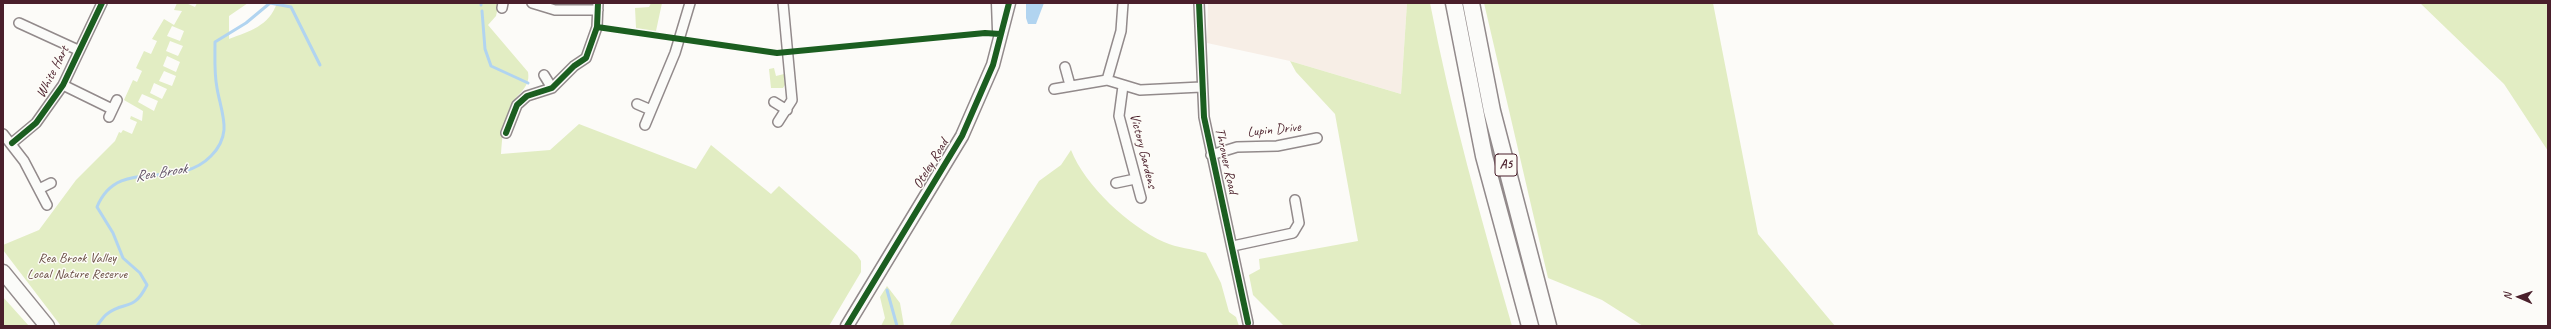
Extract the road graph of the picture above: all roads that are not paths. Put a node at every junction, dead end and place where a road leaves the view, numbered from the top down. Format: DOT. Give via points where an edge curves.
graph roads {
  1 [pos="102,3"];
  2 [pos="532,3"];
  3 [pos="690,3"];
  4 [pos="783,3"];
  5 [pos="998,3"];
  6 [pos="1009,3"];
  7 [pos="1123,3"];
  8 [pos="1199,3"];
  9 [pos="1454,3"];
  10 [pos="1471,3"];
  11 [pos="598,6"];
  12 [pos="19,23"];
  13 [pos="1000,34"];
  14 [pos="78,50"];
  15 [pos="1065,67"];
  16 [pos="544,75"];
  17 [pos="1107,80"];
  18 [pos="63,85"];
  19 [pos="1070,85"];
  20 [pos="1123,86"];
  21 [pos="552,88"];
  22 [pos="1201,88"];
  23 [pos="1054,89"];
  24 [pos="117,100"];
  25 [pos="774,102"];
  26 [pos="636,104"];
  27 [pos="651,110"];
  28 [pos="787,110"];
  29 [pos="778,122"];
  30 [pos="645,125"];
  31 [pos="506,133"];
  32 [pos="3,134"];
  33 [pos="1317,138"];
  34 [pos="12,143"];
  35 [pos="1212,155"];
  36 [pos="1135,179"];
  37 [pos="51,183"];
  38 [pos="1116,183"];
  39 [pos="39,189"];
  40 [pos="1140,198"];
  41 [pos="1295,200"];
  42 [pos="47,205"];
  43 [pos="1233,246"];
  44 [pos="3,272"];
  45 [pos="864,295"];
  46 [pos="1248,323"];
  47 [pos="47,326"];
  48 [pos="846,326"];
  49 [pos="854,326"];
  50 [pos="1530,326"];
  51 [pos="1548,326"];
  1 -- 14 [label="street, White Hart"];
  2 -- 11 [label="street" via="555,10"];
  3 -- 27 [label="street" via="675,53"];
  4 -- 28 [label="street" via="792,93"];
  5 -- 13 [label="main road, Oteley Road"];
  6 -- 13 [label="main road, Oteley Road"];
  7 -- 17 [label="street" via="1121,31"];
  8 -- 22 [label="street, Thrower Road"];
  9 -- 50 [label="highway, A5" via="1484,156"];
  10 -- 51 [label="highway, A5" via="1492,111"];
  11 -- 21 [label="street" via="597,27 586,58"];
  12 -- 14 [label="street"];
  13 -- 45 [label="main road, Oteley Road" via="988,76 962,136"];
  14 -- 18 [label="street, White Hart"];
  15 -- 19 [label="street"];
  16 -- 21 [label="street"];
  17 -- 19 [label="street"];
  17 -- 20 [label="street"];
  18 -- 24 [label="street" via="110,113"];
  18 -- 34 [label="street, White Hart" via="36,123"];
  19 -- 23 [label="street"];
  20 -- 22 [label="street" via="1153,91"];
  20 -- 36 [label="street, Victory Gardens" via="1119,116"];
  21 -- 31 [label="street" via="528,96 517,105"];
  22 -- 35 [label="street, Thrower Road"];
  25 -- 28 [label="street"];
  26 -- 27 [label="street"];
  27 -- 30 [label="street"];
  28 -- 29 [label="street"];
  32 -- 34 [label="street"];
  33 -- 35 [label="street, Lupin Drive" via="1277,146 1238,147"];
  34 -- 39 [label="street"];
  35 -- 43 [label="street, Thrower Road"];
  36 -- 38 [label="street"];
  36 -- 40 [label="street, Victory Gardens"];
  37 -- 39 [label="street"];
  39 -- 42 [label="street"];
  41 -- 43 [label="street" via="1299,223 1293,233"];
  43 -- 46 [label="street, Thrower Road"];
  44 -- 47 [label="main road"];
  45 -- 48 [label="main road, Oteley Road"];
  45 -- 49 [label="street" via="862,309"];
}
